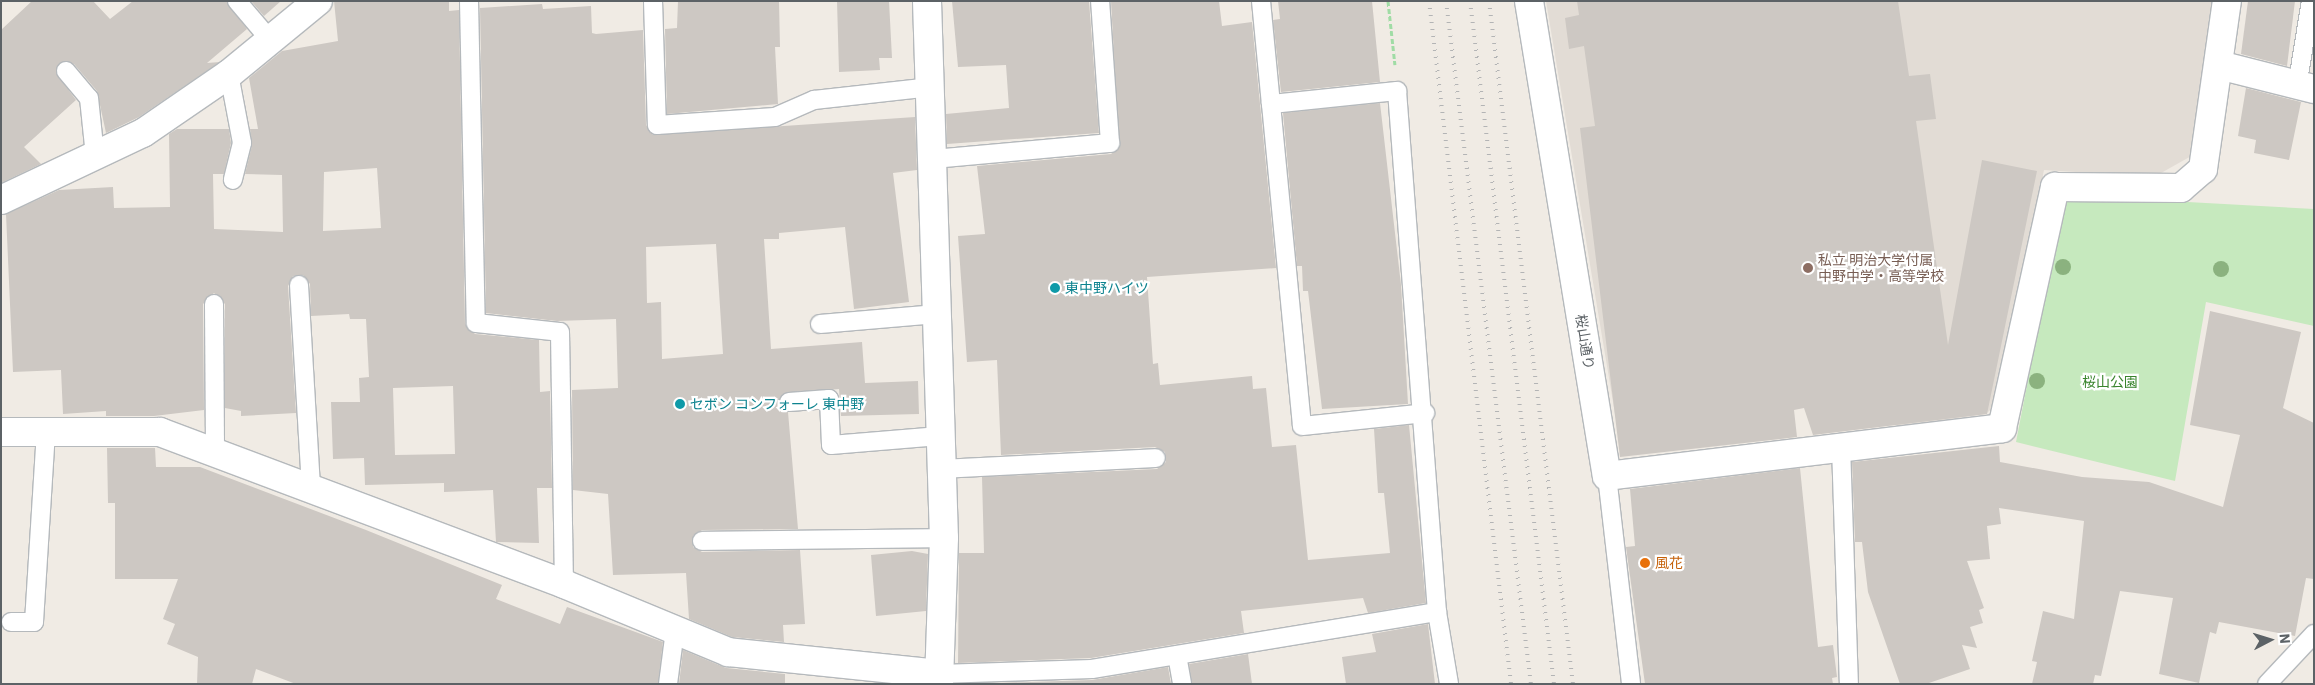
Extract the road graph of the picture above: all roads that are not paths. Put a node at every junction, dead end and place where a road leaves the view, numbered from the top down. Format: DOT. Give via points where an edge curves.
graph roads {
  1 [pos="237,1"];
  2 [pos="318,1"];
  3 [pos="469,1"];
  4 [pos="653,1"];
  5 [pos="927,1"];
  6 [pos="1100,1"];
  7 [pos="1261,1"];
  8 [pos="1528,1"];
  9 [pos="2227,1"];
  10 [pos="2311,1"];
  11 [pos="272,41"];
  12 [pos="2219,65"];
  13 [pos="66,71"];
  14 [pos="229,74"];
  15 [pos="931,87"];
  16 [pos="2305,88"];
  17 [pos="1271,104"];
  18 [pos="95,156"];
  19 [pos="934,159"];
  20 [pos="232,180"];
  21 [pos="1,200"];
  22 [pos="299,285"];
  23 [pos="214,304"];
  24 [pos="938,314"];
  25 [pos="820,324"];
  26 [pos="789,402"];
  27 [pos="1424,413"];
  28 [pos="46,430"];
  29 [pos="1,432"];
  30 [pos="940,436"];
  31 [pos="1841,446"];
  32 [pos="215,452"];
  33 [pos="1156,458"];
  34 [pos="940,468"];
  35 [pos="1607,476"];
  36 [pos="311,489"];
  37 [pos="944,538"];
  38 [pos="702,541"];
  39 [pos="564,584"];
  40 [pos="1437,612"];
  41 [pos="11,622"];
  42 [pos="675,630"];
  43 [pos="2314,634"];
  44 [pos="1178,655"];
  45 [pos="940,679"];
  46 [pos="668,684"];
  47 [pos="1182,684"];
  48 [pos="1450,684"];
  49 [pos="1631,684"];
  50 [pos="1849,684"];
  51 [pos="2267,684"];
  1 -- 11 [label="lane"];
  2 -- 11 [label="street"];
  3 -- 39 [label="lane" via="476,323 560,332"];
  4 -- 15 [label="lane" via="657,125 775,117 814,100"];
  5 -- 15 [label="street"];
  6 -- 19 [label="lane" via="1110,143"];
  7 -- 17 [label="lane"];
  8 -- 35 [label="street, 桜山通り"];
  9 -- 12 [label="street"];
  10 -- 16 [label="lane"];
  11 -- 14 [label="street"];
  12 -- 16 [label="street"];
  12 -- 31 [label="street" via="2203,169 2181,188 2055,187 2002,428"];
  13 -- 18 [label="lane" via="89,98"];
  14 -- 18 [label="street" via="143,133"];
  14 -- 20 [label="lane" via="242,143"];
  15 -- 19 [label="street"];
  17 -- 27 [label="lane" via="1302,426"];
  17 -- 27 [label="lane" via="1398,91"];
  18 -- 21 [label="street"];
  19 -- 24 [label="street"];
  22 -- 36 [label="lane"];
  23 -- 32 [label="lane"];
  24 -- 25 [label="lane"];
  24 -- 30 [label="street"];
  26 -- 30 [label="lane" via="829,399 831,445"];
  27 -- 40 [label="lane"];
  28 -- 29 [label="street"];
  28 -- 32 [label="street" via="160,432"];
  28 -- 41 [label="lane" via="34,622"];
  30 -- 34 [label="street"];
  31 -- 35 [label="street"];
  31 -- 50 [label="lane"];
  32 -- 36 [label="street"];
  33 -- 34 [label="lane"];
  34 -- 37 [label="street"];
  35 -- 49 [label="lane, 桜山通り"];
  36 -- 39 [label="street"];
  37 -- 38 [label="lane"];
  37 -- 45 [label="street"];
  39 -- 42 [label="street"];
  40 -- 44 [label="lane"];
  40 -- 48 [label="lane"];
  42 -- 45 [label="street" via="728,652"];
  42 -- 46 [label="lane"];
  43 -- 51 [label="lane"];
  44 -- 45 [label="lane" via="1092,669"];
  44 -- 47 [label="lane"];
}
